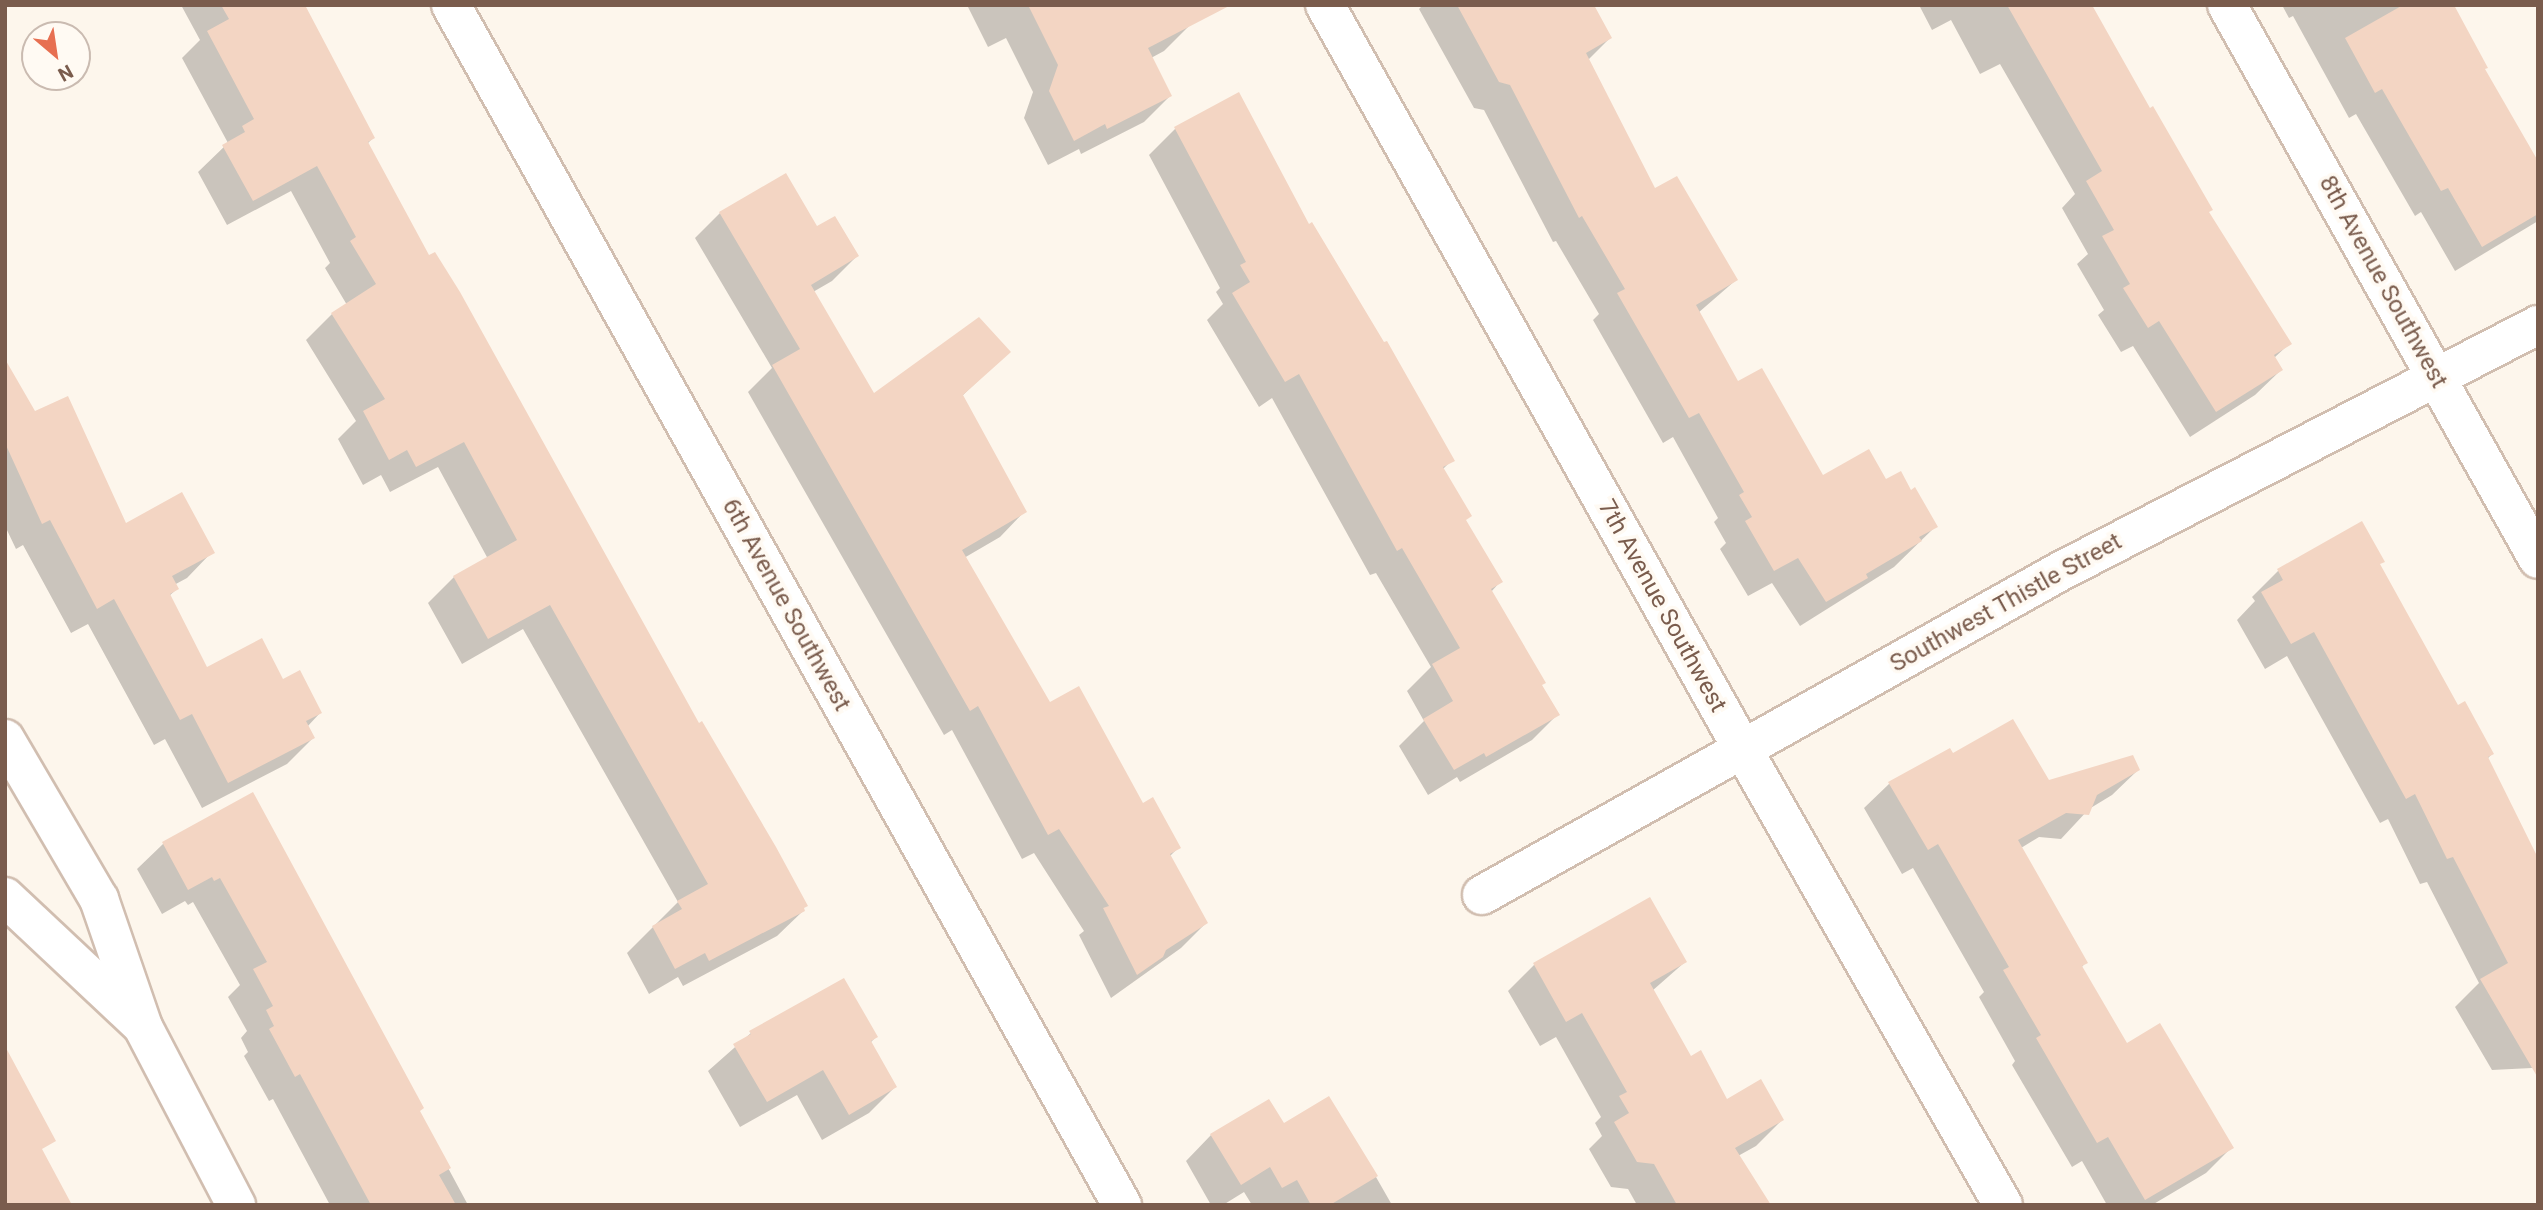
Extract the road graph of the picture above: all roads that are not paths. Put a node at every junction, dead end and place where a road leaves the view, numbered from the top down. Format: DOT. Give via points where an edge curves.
graph roads {
  1 [pos="451,5"];
  2 [pos="1325,5"];
  3 [pos="2227,5"];
  4 [pos="2538,326"];
  5 [pos="2437,379"];
  6 [pos="2538,559"];
  7 [pos="5,739"];
  8 [pos="1742,748"];
  9 [pos="1482,895"];
  10 [pos="5,897"];
  11 [pos="143,1027"];
  12 [pos="236,1205"];
  13 [pos="1122,1205"];
  14 [pos="2003,1205"];
  1 -- 13 [label="street, 6th Avenue Southwest"];
  2 -- 8 [label="street, 7th Avenue Southwest"];
  3 -- 5 [label="street, 8th Avenue Southwest"];
  4 -- 5 [label="street, Southwest Thistle Street"];
  5 -- 6 [label="street, 8th Avenue Southwest"];
  5 -- 8 [label="street, Southwest Thistle Street" via="2059,572"];
  7 -- 11 [label="street" via="99,899"];
  8 -- 9 [label="street, Southwest Thistle Street"];
  8 -- 14 [label="street, 7th Avenue Southwest"];
  10 -- 11 [label="street"];
  11 -- 12 [label="street"];
}
